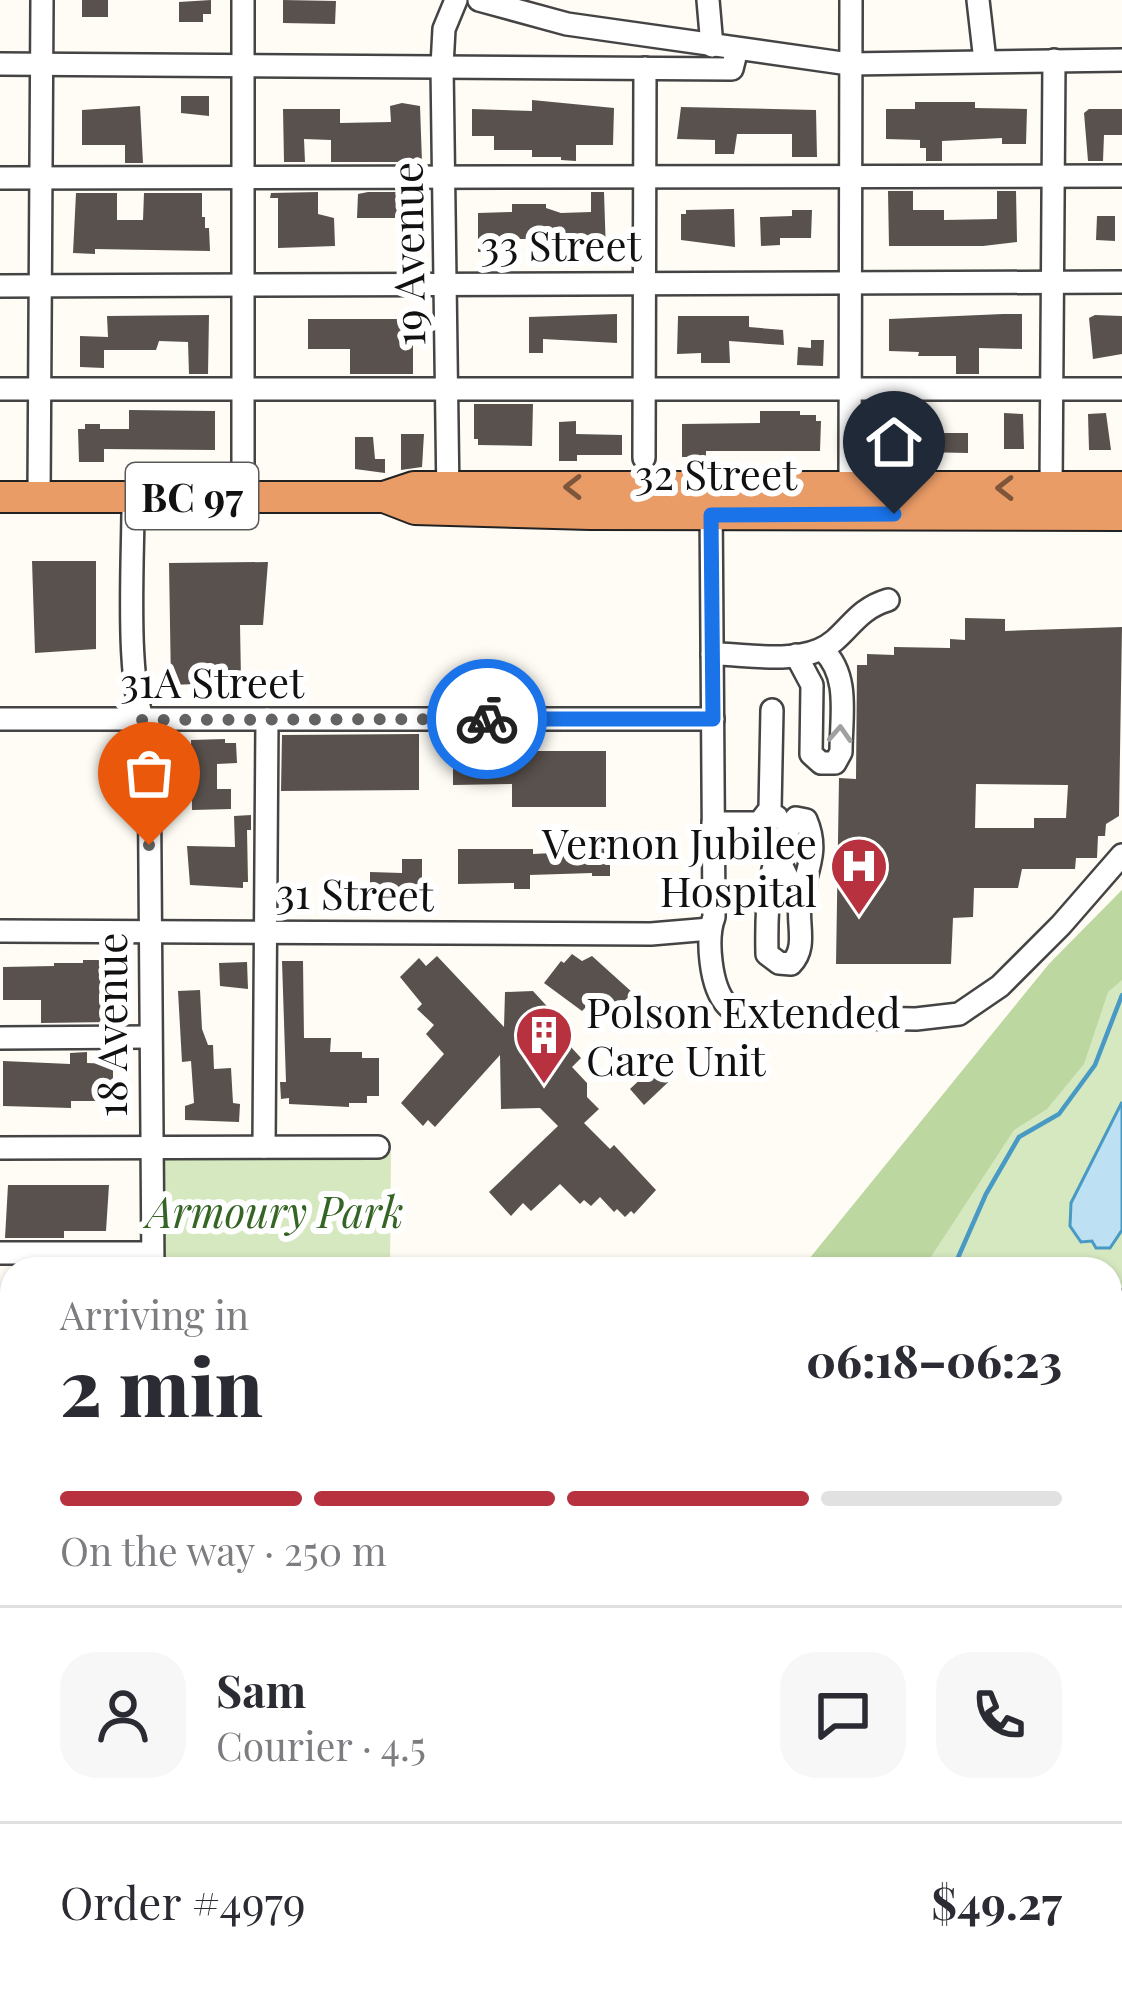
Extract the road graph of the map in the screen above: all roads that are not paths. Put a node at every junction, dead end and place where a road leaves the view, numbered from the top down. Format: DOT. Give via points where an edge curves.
graph roads {
  1 [pos="42,0"];
  2 [pos="243,0"];
  3 [pos="455,0"];
  4 [pos="478,0"];
  5 [pos="567,0"];
  6 [pos="708,0"];
  7 [pos="850,0"];
  8 [pos="978,0"];
  9 [pos="567,24"];
  10 [pos="712,46"];
  11 [pos="736,50"];
  12 [pos="1054,60"];
  13 [pos="1122,60"];
  14 [pos="985,62"];
  15 [pos="242,63"];
  16 [pos="0,64"];
  17 [pos="42,64"];
  18 [pos="849,64"];
  19 [pos="442,66"];
  20 [pos="645,68"];
  21 [pos="445,176"];
  22 [pos="646,176"];
  23 [pos="1053,176"];
  24 [pos="1122,176"];
  25 [pos="850,177"];
  26 [pos="0,178"];
  27 [pos="41,178"];
  28 [pos="243,178"];
  29 [pos="1052,281"];
  30 [pos="851,282"];
  31 [pos="1122,282"];
  32 [pos="646,283"];
  33 [pos="244,284"];
  34 [pos="446,284"];
  35 [pos="0,286"];
  36 [pos="40,286"];
  37 [pos="48,388"];
  38 [pos="243,388"];
  39 [pos="0,389"];
  40 [pos="447,389"];
  41 [pos="645,389"];
  42 [pos="1122,389"];
  43 [pos="850,390"];
  44 [pos="1052,390"];
  45 [pos="644,458"];
  46 [pos="850,488"];
  47 [pos="1052,488"];
  48 [pos="1122,488"];
  49 [pos="39,496"];
  50 [pos="133,496"];
  51 [pos="243,496"];
  52 [pos="0,497"];
  53 [pos="448,499"];
  54 [pos="711,501"];
  55 [pos="1122,515"];
  56 [pos="888,600"];
  57 [pos="823,650"];
  58 [pos="712,654"];
  59 [pos="796,656"];
  60 [pos="772,710"];
  61 [pos="0,719"];
  62 [pos="267,719"];
  63 [pos="713,719"];
  64 [pos="140,720"];
  65 [pos="764,818"];
  66 [pos="796,818"];
  67 [pos="713,823"];
  68 [pos="776,855"];
  69 [pos="1122,855"];
  70 [pos="806,886"];
  71 [pos="710,929"];
  72 [pos="0,931"];
  73 [pos="150,931"];
  74 [pos="267,931"];
  75 [pos="149,1037"];
  76 [pos="0,1038"];
  77 [pos="0,1148"];
  78 [pos="149,1148"];
  79 [pos="264,1148"];
  80 [pos="378,1148"];
  81 [pos="0,1253"];
  82 [pos="76,1257"];
  83 [pos="153,1257"];
  1 -- 17 [label="street"];
  2 -- 15 [label="street"];
  3 -- 19 [label="street, 19 Avenue"];
  4 -- 9 [label="street"];
  5 -- 9 [label="street"];
  6 -- 10 [label="street"];
  7 -- 18 [label="street"];
  8 -- 14 [label="street"];
  9 -- 10 [label="street"];
  10 -- 11 [label="street"];
  11 -- 18 [label="street"];
  11 -- 20 [label="street" via="732,69"];
  12 -- 13 [label="street"];
  12 -- 14 [label="street"];
  12 -- 23 [label="street"];
  14 -- 18 [label="street"];
  15 -- 17 [label="street"];
  15 -- 19 [label="street"];
  15 -- 28 [label="street"];
  16 -- 17 [label="street"];
  17 -- 27 [label="street"];
  18 -- 25 [label="street"];
  19 -- 20 [label="street"];
  19 -- 21 [label="street, 19 Avenue"];
  20 -- 22 [label="street"];
  21 -- 22 [label="street"];
  21 -- 28 [label="street"];
  21 -- 34 [label="street, 19 Avenue"];
  22 -- 25 [label="street"];
  22 -- 32 [label="street"];
  23 -- 24 [label="street"];
  23 -- 25 [label="street"];
  23 -- 29 [label="street"];
  25 -- 30 [label="street"];
  26 -- 27 [label="street"];
  27 -- 28 [label="street"];
  27 -- 36 [label="street"];
  28 -- 33 [label="street"];
  29 -- 30 [label="street, 33 Street"];
  29 -- 31 [label="street, 33 Street"];
  29 -- 44 [label="street"];
  30 -- 32 [label="street, 33 Street"];
  30 -- 43 [label="street"];
  32 -- 34 [label="street, 33 Street"];
  32 -- 41 [label="street"];
  33 -- 34 [label="street, 33 Street"];
  33 -- 36 [label="street, 33 Street"];
  33 -- 38 [label="street"];
  34 -- 40 [label="street, 19 Avenue"];
  35 -- 36 [label="street, 33 Street"];
  36 -- 37 [label="street"];
  37 -- 38 [label="street"];
  37 -- 39 [label="street"];
  37 -- 49 [label="street"];
  38 -- 40 [label="street"];
  38 -- 51 [label="street"];
  40 -- 41 [label="street"];
  40 -- 53 [label="street, 19 Avenue"];
  41 -- 43 [label="street"];
  41 -- 45 [label="street"];
  42 -- 44 [label="street"];
  43 -- 44 [label="street"];
  43 -- 46 [label="street"];
  44 -- 47 [label="street"];
  47 -- 46 [label="highway, 32 Street / BC 97, one-way"];
  46 -- 54 [label="highway, 32 Street / BC 97"];
  47 -- 48 [label="highway, 32 Street / BC 97"];
  49 -- 50 [label="highway, 32 Street / BC 97"];
  49 -- 52 [label="highway, 32 Street / BC 97"];
  50 -- 51 [label="highway, 32 Street / BC 97"];
  50 -- 64 [label="street, 18 Avenue"];
  51 -- 53 [label="highway, 32 Street / BC 97" via="384,497 414,487"];
  53 -- 54 [label="highway, 32 Street / BC 97"];
  54 -- 55 [label="highway, 32 Street / BC 97"];
  54 -- 58 [label="street"];
  56 -- 57 [label="street" via="869,605"];
  57 -- 59 [label="street"];
  59 -- 57 [label="street, one-way" via="812,685 811,754 835,763 841,675"];
  58 -- 59 [label="street"];
  58 -- 63 [label="street"];
  60 -- 65 [label="street"];
  61 -- 64 [label="street, 31A Street"];
  62 -- 63 [label="street, 31A Street"];
  62 -- 64 [label="street, 31A Street"];
  62 -- 74 [label="street"];
  63 -- 67 [label="street"];
  64 -- 73 [label="street, 18 Avenue" via="149,735"];
  65 -- 66 [label="street"];
  65 -- 67 [label="street"];
  65 -- 68 [label="street"];
  66 -- 68 [label="street"];
  66 -- 70 [label="street" via="812,833"];
  67 -- 71 [label="street"];
  68 -- 70 [label="street" via="791,885"];
  68 -- 70 [label="street" via="766,954 779,963 791,964 801,950"];
  69 -- 71 [label="street" via="1000,986 959,1014 744,1016 724,1003 715,980"];
  71 -- 74 [label="street, 31 Street"];
  72 -- 73 [label="street, 31 Street"];
  73 -- 74 [label="street, 31 Street"];
  73 -- 75 [label="street, 18 Avenue"];
  74 -- 79 [label="street"];
  75 -- 76 [label="street"];
  75 -- 78 [label="street, 18 Avenue"];
  77 -- 78 [label="street"];
  78 -- 79 [label="street"];
  78 -- 83 [label="street, 18 Avenue"];
  79 -- 80 [label="street"];
  81 -- 82 [label="street"];
}
